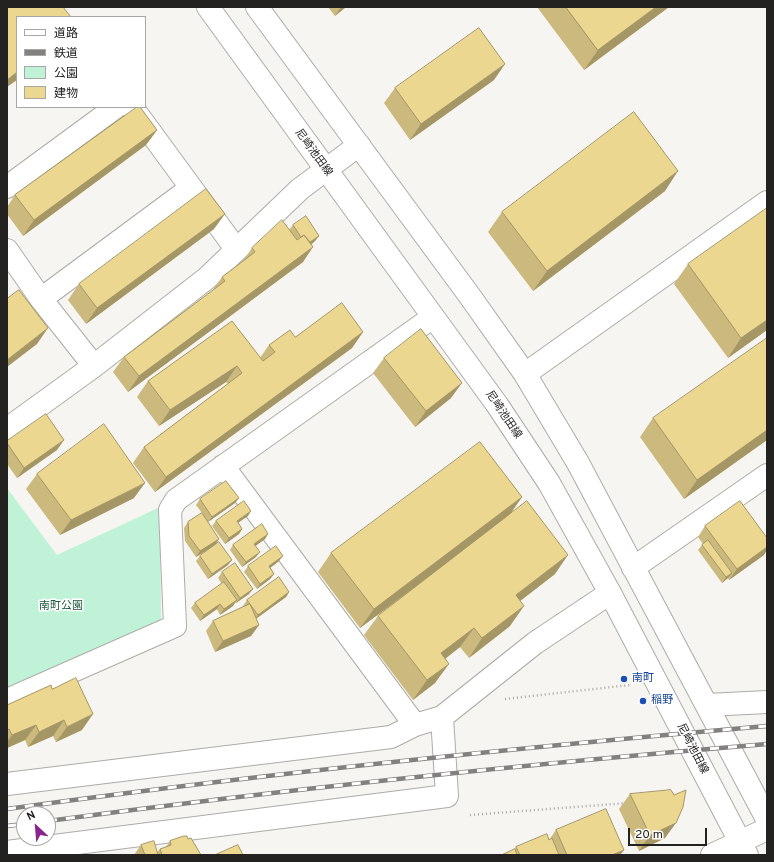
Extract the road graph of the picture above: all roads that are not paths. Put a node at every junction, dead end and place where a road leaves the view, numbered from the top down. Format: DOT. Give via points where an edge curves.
graph roads {
  1 [pos="208,7"];
  2 [pos="257,7"];
  3 [pos="115,108"];
  4 [pos="133,108"];
  5 [pos="358,145"];
  6 [pos="325,170"];
  7 [pos="7,187"];
  8 [pos="191,188"];
  9 [pos="767,202"];
  10 [pos="236,249"];
  11 [pos="7,250"];
  12 [pos="41,299"];
  13 [pos="433,317"];
  14 [pos="94,366"];
  15 [pos="525,374"];
  16 [pos="7,430"];
  17 [pos="223,466"];
  18 [pos="767,475"];
  19 [pos="633,568"];
  20 [pos="610,593"];
  21 [pos="7,700"];
  22 [pos="767,702"];
  23 [pos="708,705"];
  24 [pos="442,717"];
  25 [pos="415,725"];
  26 [pos="7,784"];
  27 [pos="767,819"];
  28 [pos="767,829"];
  29 [pos="743,849"];
  30 [pos="7,852"];
  31 [pos="712,855"];
  1 -- 6 [label="street, 尼崎池田線"];
  2 -- 5 [label="street"];
  3 -- 7 [label="street"];
  4 -- 8 [label="street"];
  5 -- 6 [label="street"];
  5 -- 15 [label="street"];
  6 -- 10 [label="street" via="300,189"];
  6 -- 13 [label="street, 尼崎池田線"];
  8 -- 10 [label="street"];
  8 -- 12 [label="street"];
  9 -- 15 [label="street"];
  10 -- 14 [label="street" via="207,278"];
  11 -- 12 [label="street"];
  12 -- 14 [label="street"];
  13 -- 17 [label="street"];
  13 -- 20 [label="street, 尼崎池田線" via="498,406 549,483"];
  14 -- 16 [label="street"];
  15 -- 19 [label="street" via="578,463"];
  17 -- 21 [label="street" via="176,500 170,510 175,626"];
  17 -- 25 [label="street"];
  18 -- 19 [label="street"];
  19 -- 23 [label="street"];
  20 -- 24 [label="street" via="535,643"];
  20 -- 29 [label="street, 尼崎池田線"];
  22 -- 23 [label="street"];
  23 -- 27 [label="street"];
  24 -- 25 [label="street"];
  24 -- 30 [label="street" via="447,796"];
  25 -- 26 [label="street" via="391,738"];
  28 -- 29 [label="street"];
  29 -- 31 [label="street"];
}
